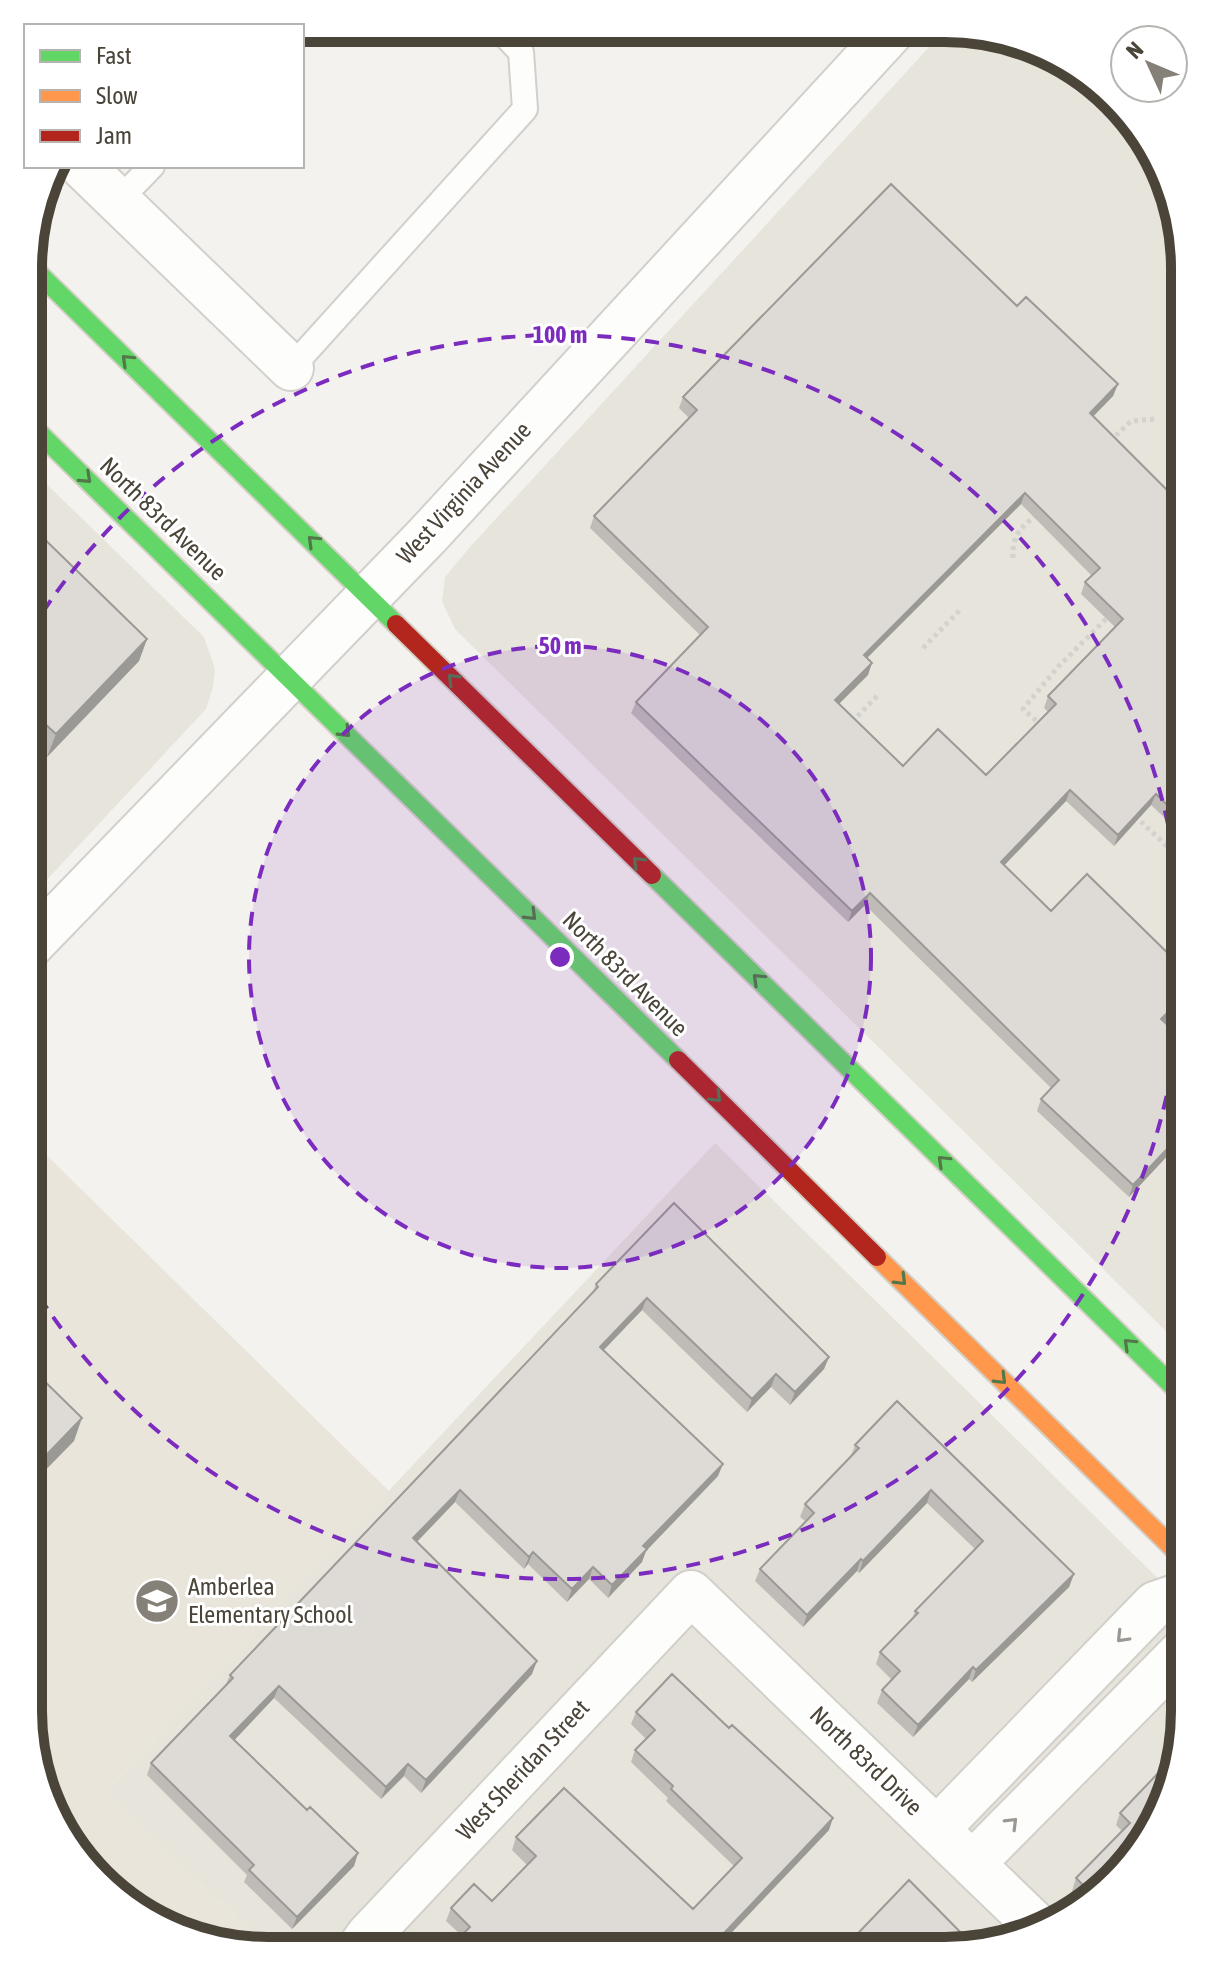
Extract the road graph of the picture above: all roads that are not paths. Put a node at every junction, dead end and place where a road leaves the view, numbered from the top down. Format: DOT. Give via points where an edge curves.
graph roads {
  1 [pos="511,42"];
  2 [pos="881,42"];
  3 [pos="84,168"];
  4 [pos="150,168"];
  5 [pos="118,201"];
  6 [pos="42,277"];
  7 [pos="291,368"];
  8 [pos="42,436"];
  9 [pos="369,596"];
  10 [pos="290,677"];
  11 [pos="42,934"];
  12 [pos="1171,1384"];
  13 [pos="1171,1546"];
  14 [pos="691,1593"];
  15 [pos="1171,1598"];
  16 [pos="1171,1663"];
  17 [pos="1053,1709"];
  18 [pos="1090,1744"];
  19 [pos="937,1829"];
  20 [pos="973,1863"];
  21 [pos="1031,1920"];
  22 [pos="367,1937"];
  1 -- 7 [label="lane" via="521,52 525,109"];
  2 -- 9 [label="street, West Virginia Avenue"];
  3 -- 5 [label="street"];
  4 -- 5 [label="lane"];
  5 -- 7 [label="street"];
  9 -- 6 [label="main road, one-way"];
  8 -- 10 [label="main road, North 83rd Avenue, one-way"];
  9 -- 10 [label="street, West Virginia Avenue"];
  12 -- 9 [label="main road, one-way"];
  10 -- 11 [label="street, West Virginia Avenue"];
  10 -- 13 [label="main road, North 83rd Avenue, one-way"];
  14 -- 19 [label="street, North 83rd Drive"];
  14 -- 22 [label="street, West Sheridan Street"];
  15 -- 17 [label="street, one-way" via="1155,1604"];
  16 -- 18 [label="street"];
  17 -- 18 [label="street"];
  17 -- 19 [label="street"];
  20 -- 18 [label="street, one-way"];
  19 -- 20 [label="street, North 83rd Drive"];
  20 -- 21 [label="street, North 83rd Drive"];
}
